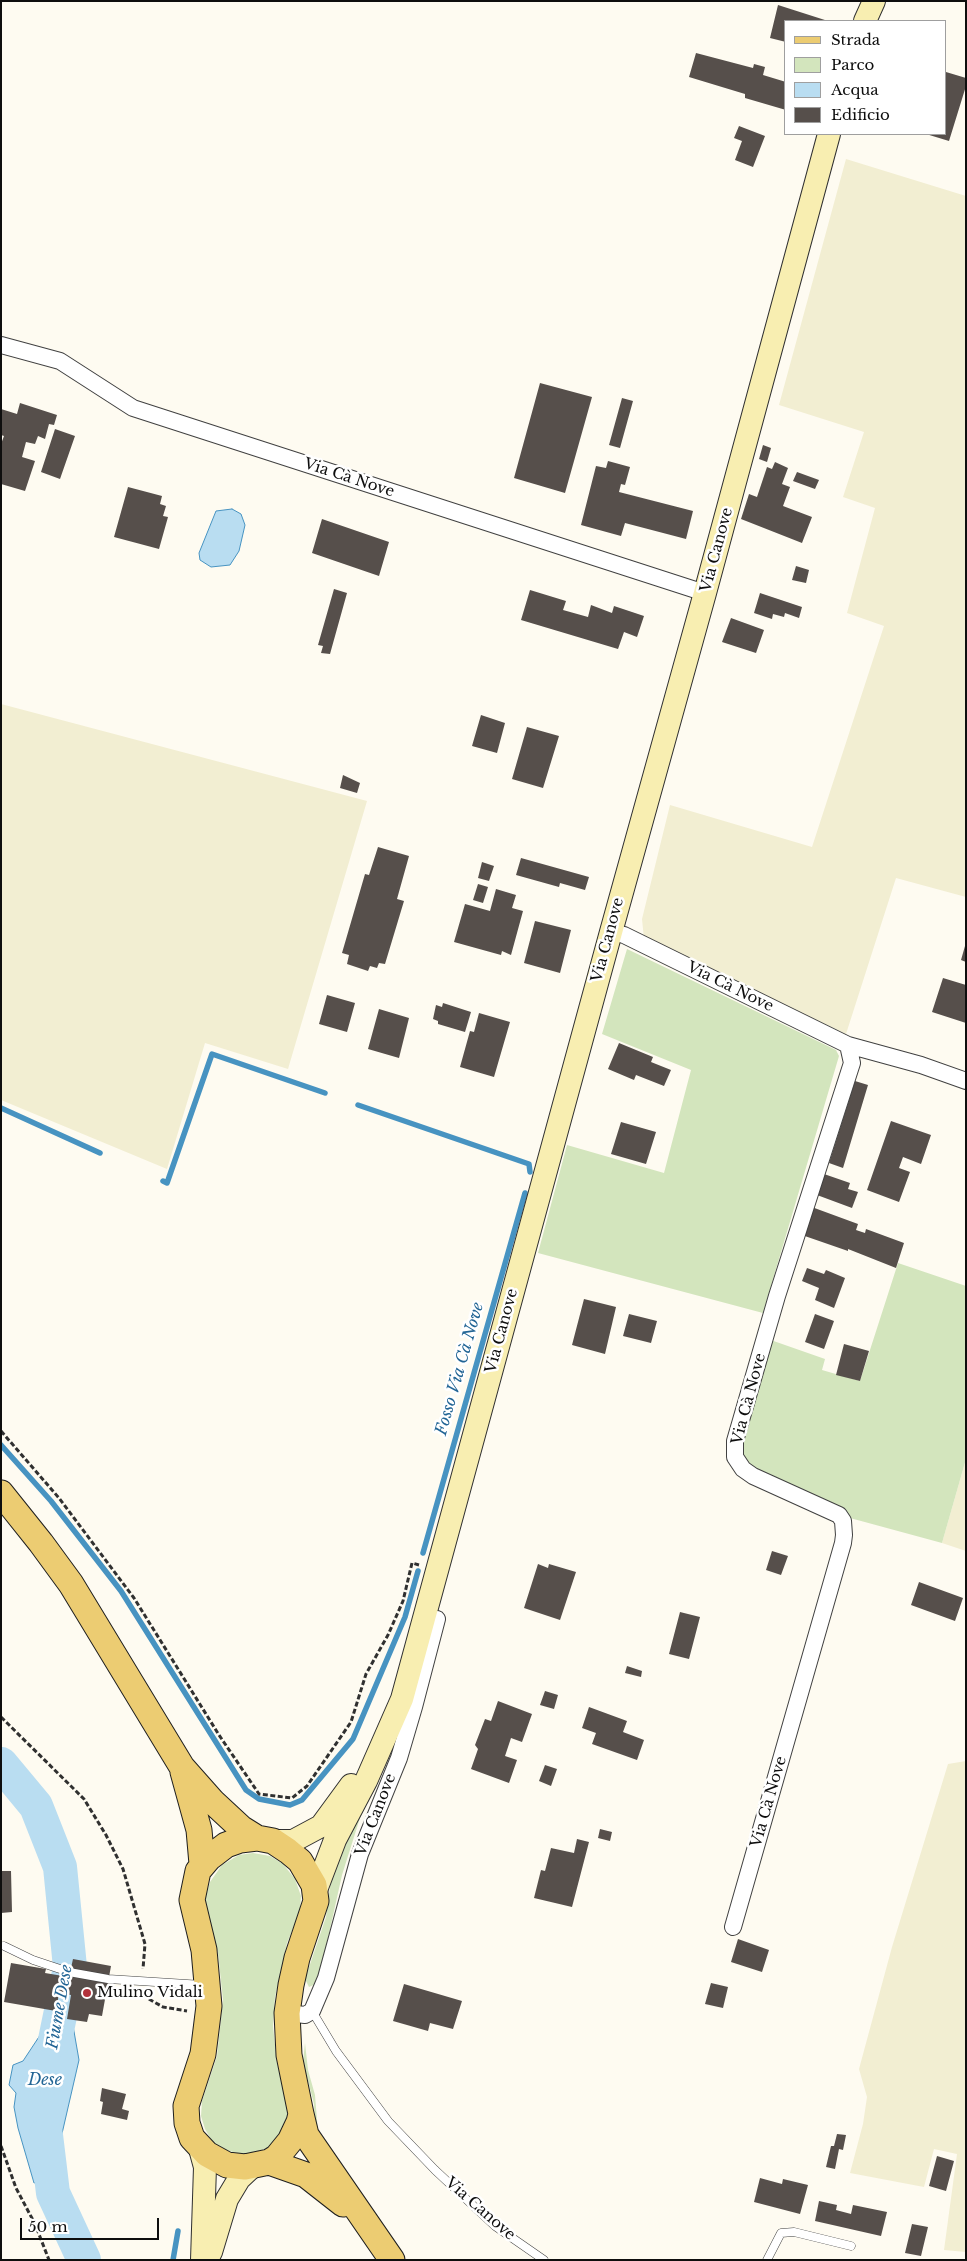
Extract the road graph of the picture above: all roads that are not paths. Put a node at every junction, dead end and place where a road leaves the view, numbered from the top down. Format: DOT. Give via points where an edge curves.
graph roads {
  1 [pos="874,1"];
  2 [pos="865,20"];
  3 [pos="829,135"];
  4 [pos="1,345"];
  5 [pos="705,594"];
  6 [pos="610,932"];
  7 [pos="848,1045"];
  8 [pos="966,1081"];
  9 [pos="1,1493"];
  10 [pos="437,1619"];
  11 [pos="382,1745"];
  12 [pos="182,1767"];
  13 [pos="265,1840"];
  14 [pos="202,1864"];
  15 [pos="316,1890"];
  16 [pos="732,1927"];
  17 [pos="4,1946"];
  18 [pos="207,1985"];
  19 [pos="312,2011"];
  20 [pos="287,2013"];
  21 [pos="300,2114"];
  22 [pos="199,2145"];
  23 [pos="262,2163"];
  24 [pos="851,2246"];
  25 [pos="386,2251"];
  26 [pos="202,2260"];
  27 [pos="208,2260"];
  28 [pos="544,2260"];
  29 [pos="767,2260"];
  1 -- 2 [label="street"];
  3 -- 5 [label="street, Via Canove"];
  4 -- 5 [label="street, Via Cà Nove" via="60,361 133,408"];
  5 -- 6 [label="street, Via Canove"];
  6 -- 7 [label="street, Via Cà Nove" via="624,935"];
  6 -- 11 [label="street, Via Canove" via="402,1699"];
  7 -- 8 [label="street, Via Cà Nove"];
  7 -- 16 [label="street, Via Cà Nove" via="852,1063 777,1296 735,1441 735,1457 743,1469 839,1515 844,1535"];
  9 -- 12 [label="main road" via="71,1584"];
  10 -- 19 [label="street, Via Canove" via="399,1758 360,1854 326,1978"];
  11 -- 13 [label="street, Via Canove" via="321,1826 293,1841"];
  11 -- 15 [label="street, Via Canove" via="335,1840"];
  12 -- 13 [label="main road" via="241,1828"];
  12 -- 14 [label="main road" via="198,1830"];
  13 -- 14 [label="main road" via="226,1845"];
  13 -- 15 [label="main road" via="300,1861"];
  14 -- 18 [label="main road" via="192,1900 204,1950"];
  15 -- 20 [label="main road" via="313,1911 297,1958"];
  17 -- 18 [label="lane" via="69,1972 108,1979"];
  18 -- 22 [label="main road" via="210,2006 203,2054 186,2106 187,2123 192,2138"];
  19 -- 20 [label="street" via="305,2015"];
  19 -- 28 [label="lane, Via Canove" via="336,2051 388,2121 434,2170 495,2226"];
  20 -- 21 [label="main road"];
  21 -- 23 [label="main road" via="284,2150"];
  21 -- 25 [label="main road" via="306,2135"];
  22 -- 23 [label="main road" via="207,2154 227,2165 245,2167"];
  22 -- 26 [label="street" via="205,2167"];
  23 -- 25 [label="main road" via="306,2175 345,2205"];
  23 -- 27 [label="street" via="239,2179 227,2199"];
  24 -- 29 [label="lane" via="794,2232 781,2234"];
}
